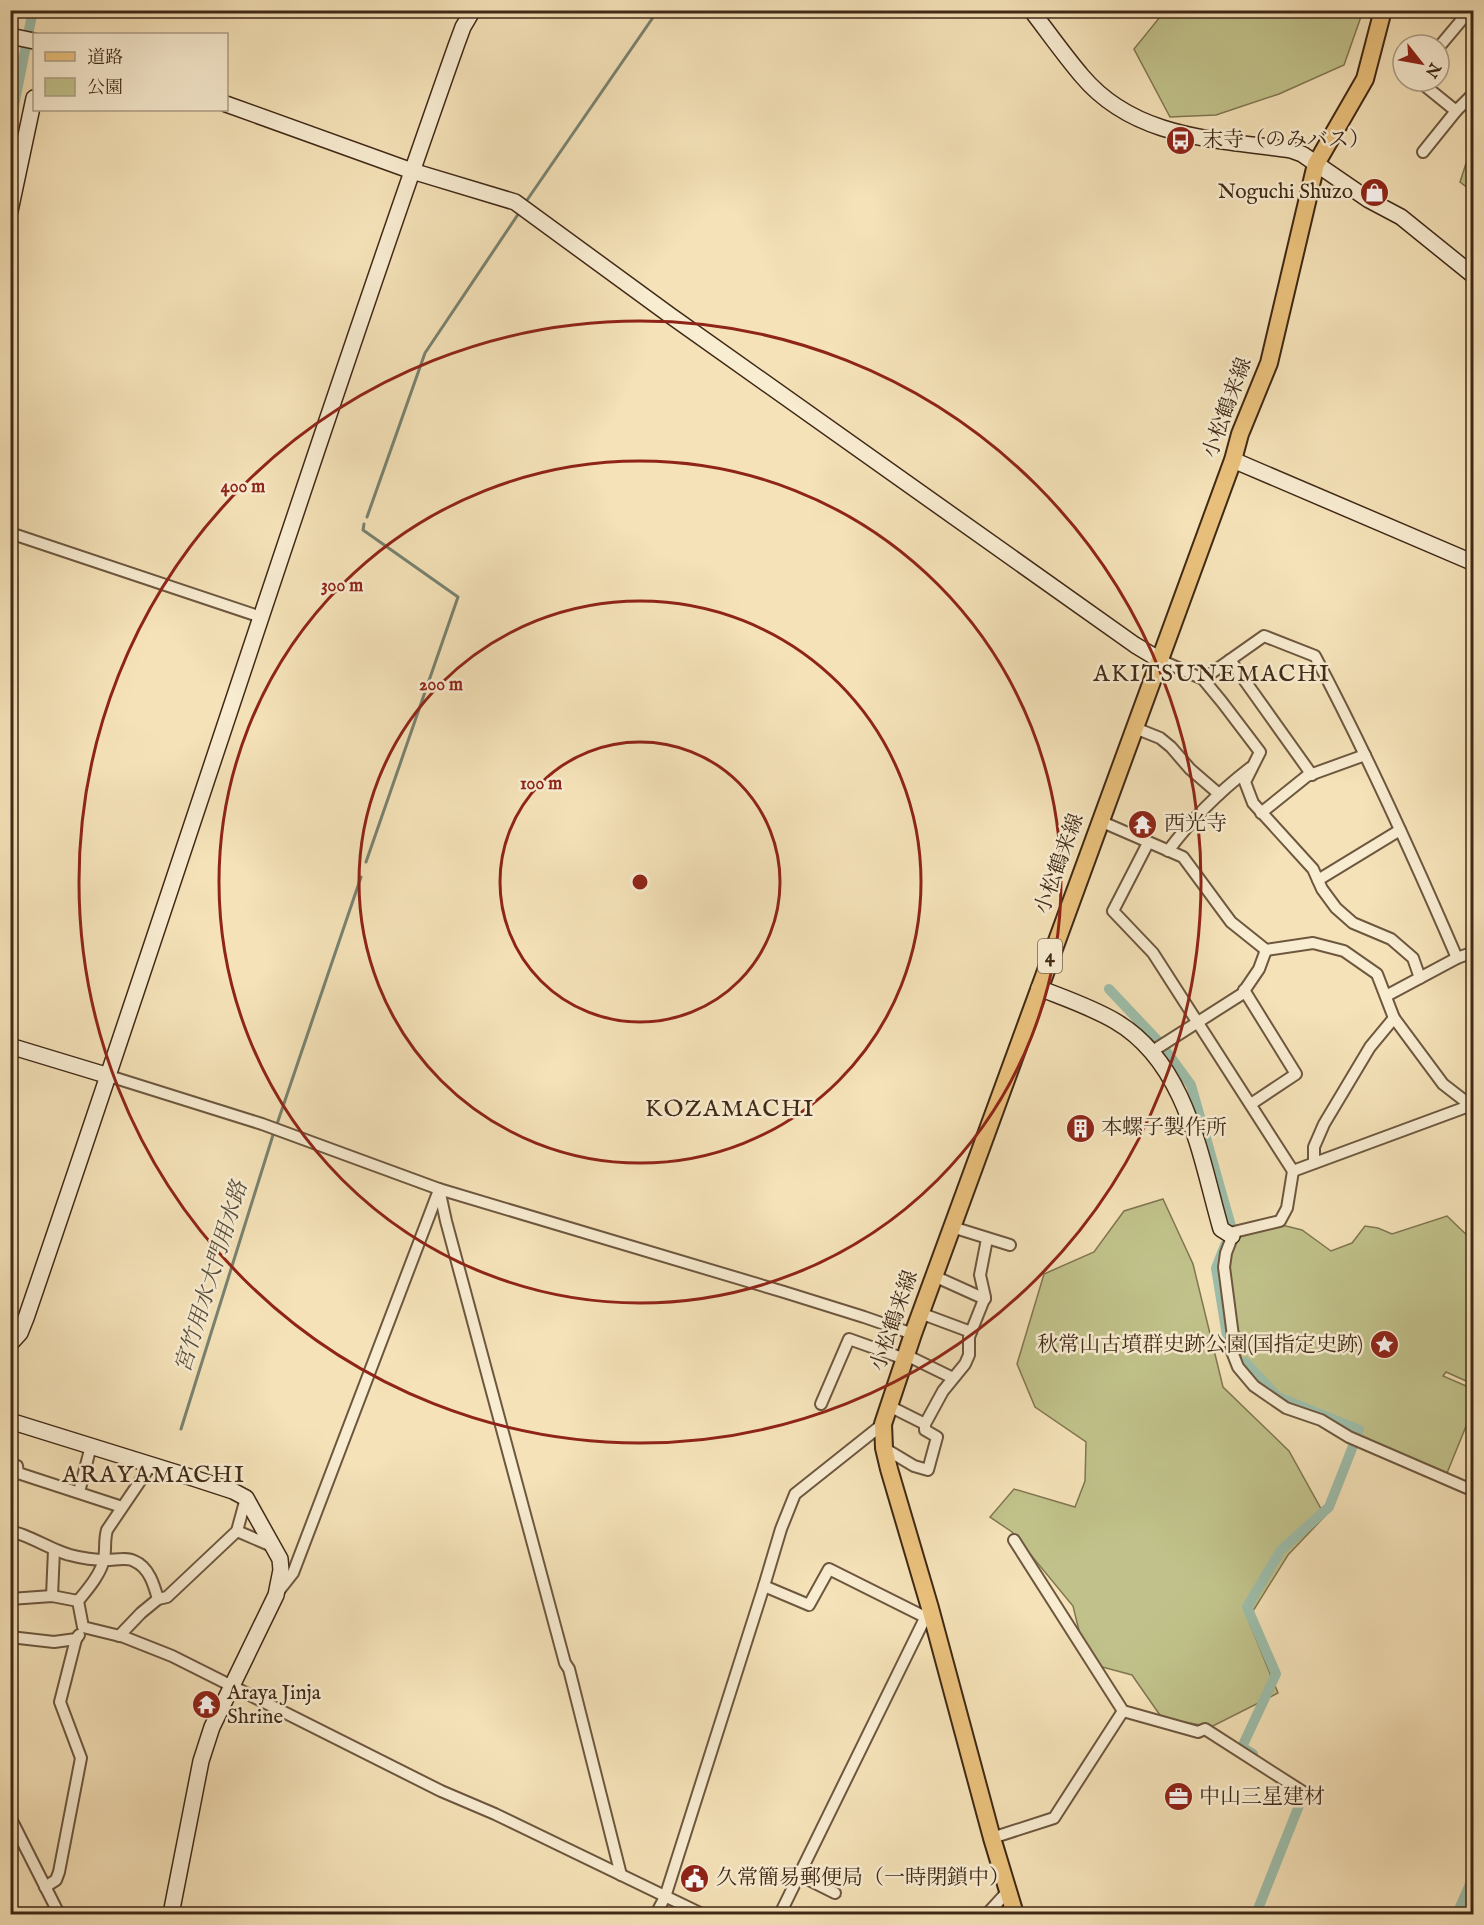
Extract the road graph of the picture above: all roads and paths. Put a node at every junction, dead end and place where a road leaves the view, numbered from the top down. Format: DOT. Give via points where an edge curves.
graph roads {
  1 [pos="473,10"];
  2 [pos="1031,10"];
  3 [pos="1383,10"];
  4 [pos="1470,10"];
  5 [pos="1451,33"];
  6 [pos="1434,93"];
  7 [pos="1473,93"];
  8 [pos="33,103"];
  9 [pos="228,105"];
  10 [pos="1456,111"];
  11 [pos="1423,152"];
  12 [pos="1316,164"];
  13 [pos="412,171"];
  14 [pos="10,212"];
  15 [pos="1473,276"];
  16 [pos="1233,460"];
  17 [pos="10,533"];
  18 [pos="1473,563"];
  19 [pos="261,616"];
  20 [pos="1160,660"];
  21 [pos="1230,660"];
  22 [pos="1203,680"];
  23 [pos="1135,728"];
  24 [pos="1365,755"];
  25 [pos="1253,766"];
  26 [pos="1312,775"];
  27 [pos="1219,794"];
  28 [pos="1262,813"];
  29 [pos="1100,821"];
  30 [pos="1401,830"];
  31 [pos="1148,843"];
  32 [pos="1168,851"];
  33 [pos="1318,880"];
  34 [pos="1266,950"];
  35 [pos="1473,952"];
  36 [pos="1457,958"];
  37 [pos="1420,978"];
  38 [pos="1039,988"];
  39 [pos="1244,990"];
  40 [pos="1386,996"];
  41 [pos="1394,1018"];
  42 [pos="1198,1023"];
  43 [pos="10,1046"];
  44 [pos="1151,1053"];
  45 [pos="109,1076"];
  46 [pos="1251,1104"];
  47 [pos="1471,1107"];
  48 [pos="1314,1163"];
  49 [pos="1293,1171"];
  50 [pos="440,1190"];
  51 [pos="952,1227"];
  52 [pos="1232,1236"];
  53 [pos="987,1239"];
  54 [pos="1010,1245"];
  55 [pos="934,1276"];
  56 [pos="985,1299"];
  57 [pos="920,1313"];
  58 [pos="971,1332"];
  59 [pos="913,1334"];
  60 [pos="12,1345"];
  61 [pos="905,1357"];
  62 [pos="953,1378"];
  63 [pos="821,1404"];
  64 [pos="889,1406"];
  65 [pos="10,1421"];
  66 [pos="883,1424"];
  67 [pos="925,1424"];
  68 [pos="91,1446"];
  69 [pos="884,1448"];
  70 [pos="10,1464"];
  71 [pos="151,1465"];
  72 [pos="1473,1491"];
  73 [pos="78,1492"];
  74 [pos="246,1498"];
  75 [pos="122,1507"];
  76 [pos="237,1531"];
  77 [pos="10,1532"];
  78 [pos="1014,1540"];
  79 [pos="274,1547"];
  80 [pos="54,1550"];
  81 [pos="104,1560"];
  82 [pos="764,1586"];
  83 [pos="276,1595"];
  84 [pos="52,1596"];
  85 [pos="10,1599"];
  86 [pos="158,1599"];
  87 [pos="78,1601"];
  88 [pos="927,1613"];
  89 [pos="83,1627"];
  90 [pos="118,1636"];
  91 [pos="10,1637"];
  92 [pos="76,1639"];
  93 [pos="232,1687"];
  94 [pos="1123,1711"];
  95 [pos="1311,1797"];
  96 [pos="10,1817"];
  97 [pos="992,1838"];
  98 [pos="621,1875"];
  99 [pos="799,1875"];
  100 [pos="45,1887"];
  101 [pos="1008,1890"];
  102 [pos="835,1893"];
  103 [pos="665,1897"];
  104 [pos="59,1914"];
  105 [pos="171,1914"];
  106 [pos="656,1914"];
  107 [pos="702,1914"];
  108 [pos="780,1914"];
  109 [pos="987,1914"];
  110 [pos="1016,1914"];
  1 -- 13 [label="street" via="463,27"];
  2 -- 12 [label="street" via="1082,76 1127,114 1191,136 1291,150"];
  3 -- 12 [label="main road, 小松鶴来線 / 4" via="1365,79"];
  4 -- 5 [label="street"];
  6 -- 10 [label="street"];
  7 -- 10 [label="street"];
  8 -- 14 [label="street"];
  9 -- 13 [label="street"];
  10 -- 11 [label="street"];
  12 -- 15 [label="street" via="1401,217"];
  12 -- 16 [label="main road, 小松鶴来線 / 4" via="1269,363"];
  13 -- 19 [label="street"];
  13 -- 20 [label="street" via="515,202"];
  16 -- 18 [label="street"];
  16 -- 20 [label="main road, 小松鶴来線 / 4"];
  17 -- 19 [label="street"];
  19 -- 45 [label="street"];
  20 -- 22 [label="street"];
  20 -- 23 [label="main road, 小松鶴来線 / 4"];
  21 -- 22 [label="street"];
  21 -- 24 [label="street" via="1264,636 1315,656"];
  21 -- 26 [label="street"];
  22 -- 25 [label="street" via="1260,752"];
  23 -- 27 [label="street" via="1160,738"];
  23 -- 29 [label="main road, 小松鶴来線 / 4"];
  24 -- 26 [label="street"];
  24 -- 30 [label="street"];
  25 -- 27 [label="street"];
  25 -- 28 [label="street" via="1245,782"];
  26 -- 28 [label="street"];
  27 -- 32 [label="street"];
  28 -- 33 [label="street" via="1313,869"];
  29 -- 31 [label="street"];
  29 -- 38 [label="main road, 小松鶴来線 / 4"];
  30 -- 33 [label="street"];
  30 -- 36 [label="street"];
  31 -- 32 [label="street"];
  31 -- 42 [label="street" via="1113,911 1153,953"];
  32 -- 34 [label="street" via="1183,857 1231,922"];
  33 -- 37 [label="street" via="1336,908 1353,923 1391,939 1413,958"];
  34 -- 39 [label="street" via="1259,969"];
  34 -- 40 [label="street" via="1313,944 1344,951 1377,974"];
  35 -- 36 [label="street"];
  36 -- 37 [label="street"];
  37 -- 40 [label="street"];
  38 -- 44 [label="street" via="1117,1021"];
  38 -- 51 [label="main road, 小松鶴来線 / 4"];
  39 -- 42 [label="street"];
  39 -- 46 [label="street" via="1296,1074"];
  40 -- 41 [label="street"];
  41 -- 47 [label="street" via="1443,1084"];
  41 -- 48 [label="street" via="1370,1047 1324,1124 1314,1147"];
  42 -- 44 [label="street"];
  42 -- 46 [label="street"];
  43 -- 45 [label="street"];
  44 -- 52 [label="street" via="1166,1069 1186,1108 1221,1229"];
  45 -- 50 [label="street" via="262,1124"];
  45 -- 60 [label="street" via="26,1318"];
  46 -- 49 [label="street"];
  47 -- 48 [label="street"];
  48 -- 49 [label="street"];
  49 -- 52 [label="street" via="1287,1208 1280,1221 1234,1232"];
  50 -- 59 [label="street"];
  50 -- 83 [label="street" via="293,1573"];
  50 -- 98 [label="street"];
  51 -- 53 [label="street"];
  51 -- 55 [label="main road, 小松鶴来線 / 4"];
  52 -- 72 [label="street" via="1224,1267 1233,1336 1231,1349 1238,1367 1254,1386 1286,1408 1321,1420 1349,1437"];
  53 -- 54 [label="street"];
  53 -- 56 [label="street" via="980,1275"];
  55 -- 56 [label="street"];
  55 -- 57 [label="main road, 小松鶴来線 / 4"];
  56 -- 58 [label="street"];
  57 -- 58 [label="street"];
  57 -- 59 [label="main road, 小松鶴来線 / 4"];
  58 -- 62 [label="street" via="969,1355"];
  59 -- 61 [label="main road, 小松鶴来線 / 4"];
  61 -- 62 [label="street"];
  61 -- 63 [label="street" via="849,1339"];
  61 -- 64 [label="main road, 小松鶴来線 / 4"];
  62 -- 67 [label="street"];
  64 -- 66 [label="main road, 小松鶴来線 / 4"];
  64 -- 67 [label="street"];
  65 -- 68 [label="street"];
  66 -- 69 [label="main road, 小松鶴来線 / 4"];
  66 -- 82 [label="street" via="795,1494 780,1528"];
  67 -- 69 [label="street" via="925,1430 937,1437 928,1470"];
  68 -- 71 [label="street"];
  68 -- 73 [label="street"];
  69 -- 88 [label="main road, 小松鶴来線 / 4"];
  70 -- 73 [label="street" via="17,1466 18,1473"];
  71 -- 74 [label="street"];
  71 -- 75 [label="street"];
  73 -- 75 [label="street"];
  74 -- 76 [label="street"];
  74 -- 79 [label="street"];
  75 -- 81 [label="street" via="107,1530"];
  76 -- 79 [label="street"];
  76 -- 86 [label="street" via="167,1597"];
  77 -- 80 [label="street" via="17,1531"];
  78 -- 94 [label="street"];
  79 -- 83 [label="street" via="281,1570"];
  80 -- 81 [label="street"];
  80 -- 84 [label="street"];
  81 -- 86 [label="street" via="133,1560 153,1581"];
  81 -- 87 [label="street"];
  82 -- 88 [label="street" via="809,1605 829,1569"];
  82 -- 103 [label="street"];
  83 -- 93 [label="street"];
  84 -- 85 [label="street"];
  84 -- 87 [label="street"];
  86 -- 90 [label="street"];
  87 -- 89 [label="street"];
  88 -- 97 [label="main road, 小松鶴来線 / 4"];
  88 -- 99 [label="street"];
  89 -- 90 [label="street"];
  89 -- 92 [label="street"];
  90 -- 93 [label="street" via="172,1656"];
  91 -- 92 [label="street" via="54,1642"];
  92 -- 100 [label="street" via="60,1702 81,1758 59,1872 56,1880"];
  93 -- 98 [label="street"];
  93 -- 105 [label="street" via="201,1761"];
  94 -- 95 [label="street" via="1198,1732 1205,1729"];
  94 -- 97 [label="street" via="1054,1818"];
  96 -- 100 [label="street"];
  97 -- 101 [label="main road, 小松鶴来線 / 4"];
  98 -- 103 [label="street"];
  99 -- 102 [label="street"];
  99 -- 108 [label="street"];
  100 -- 104 [label="street"];
  101 -- 109 [label="street"];
  101 -- 110 [label="main road, 小松鶴来線 / 4"];
  103 -- 106 [label="street"];
  103 -- 107 [label="street"];
}
